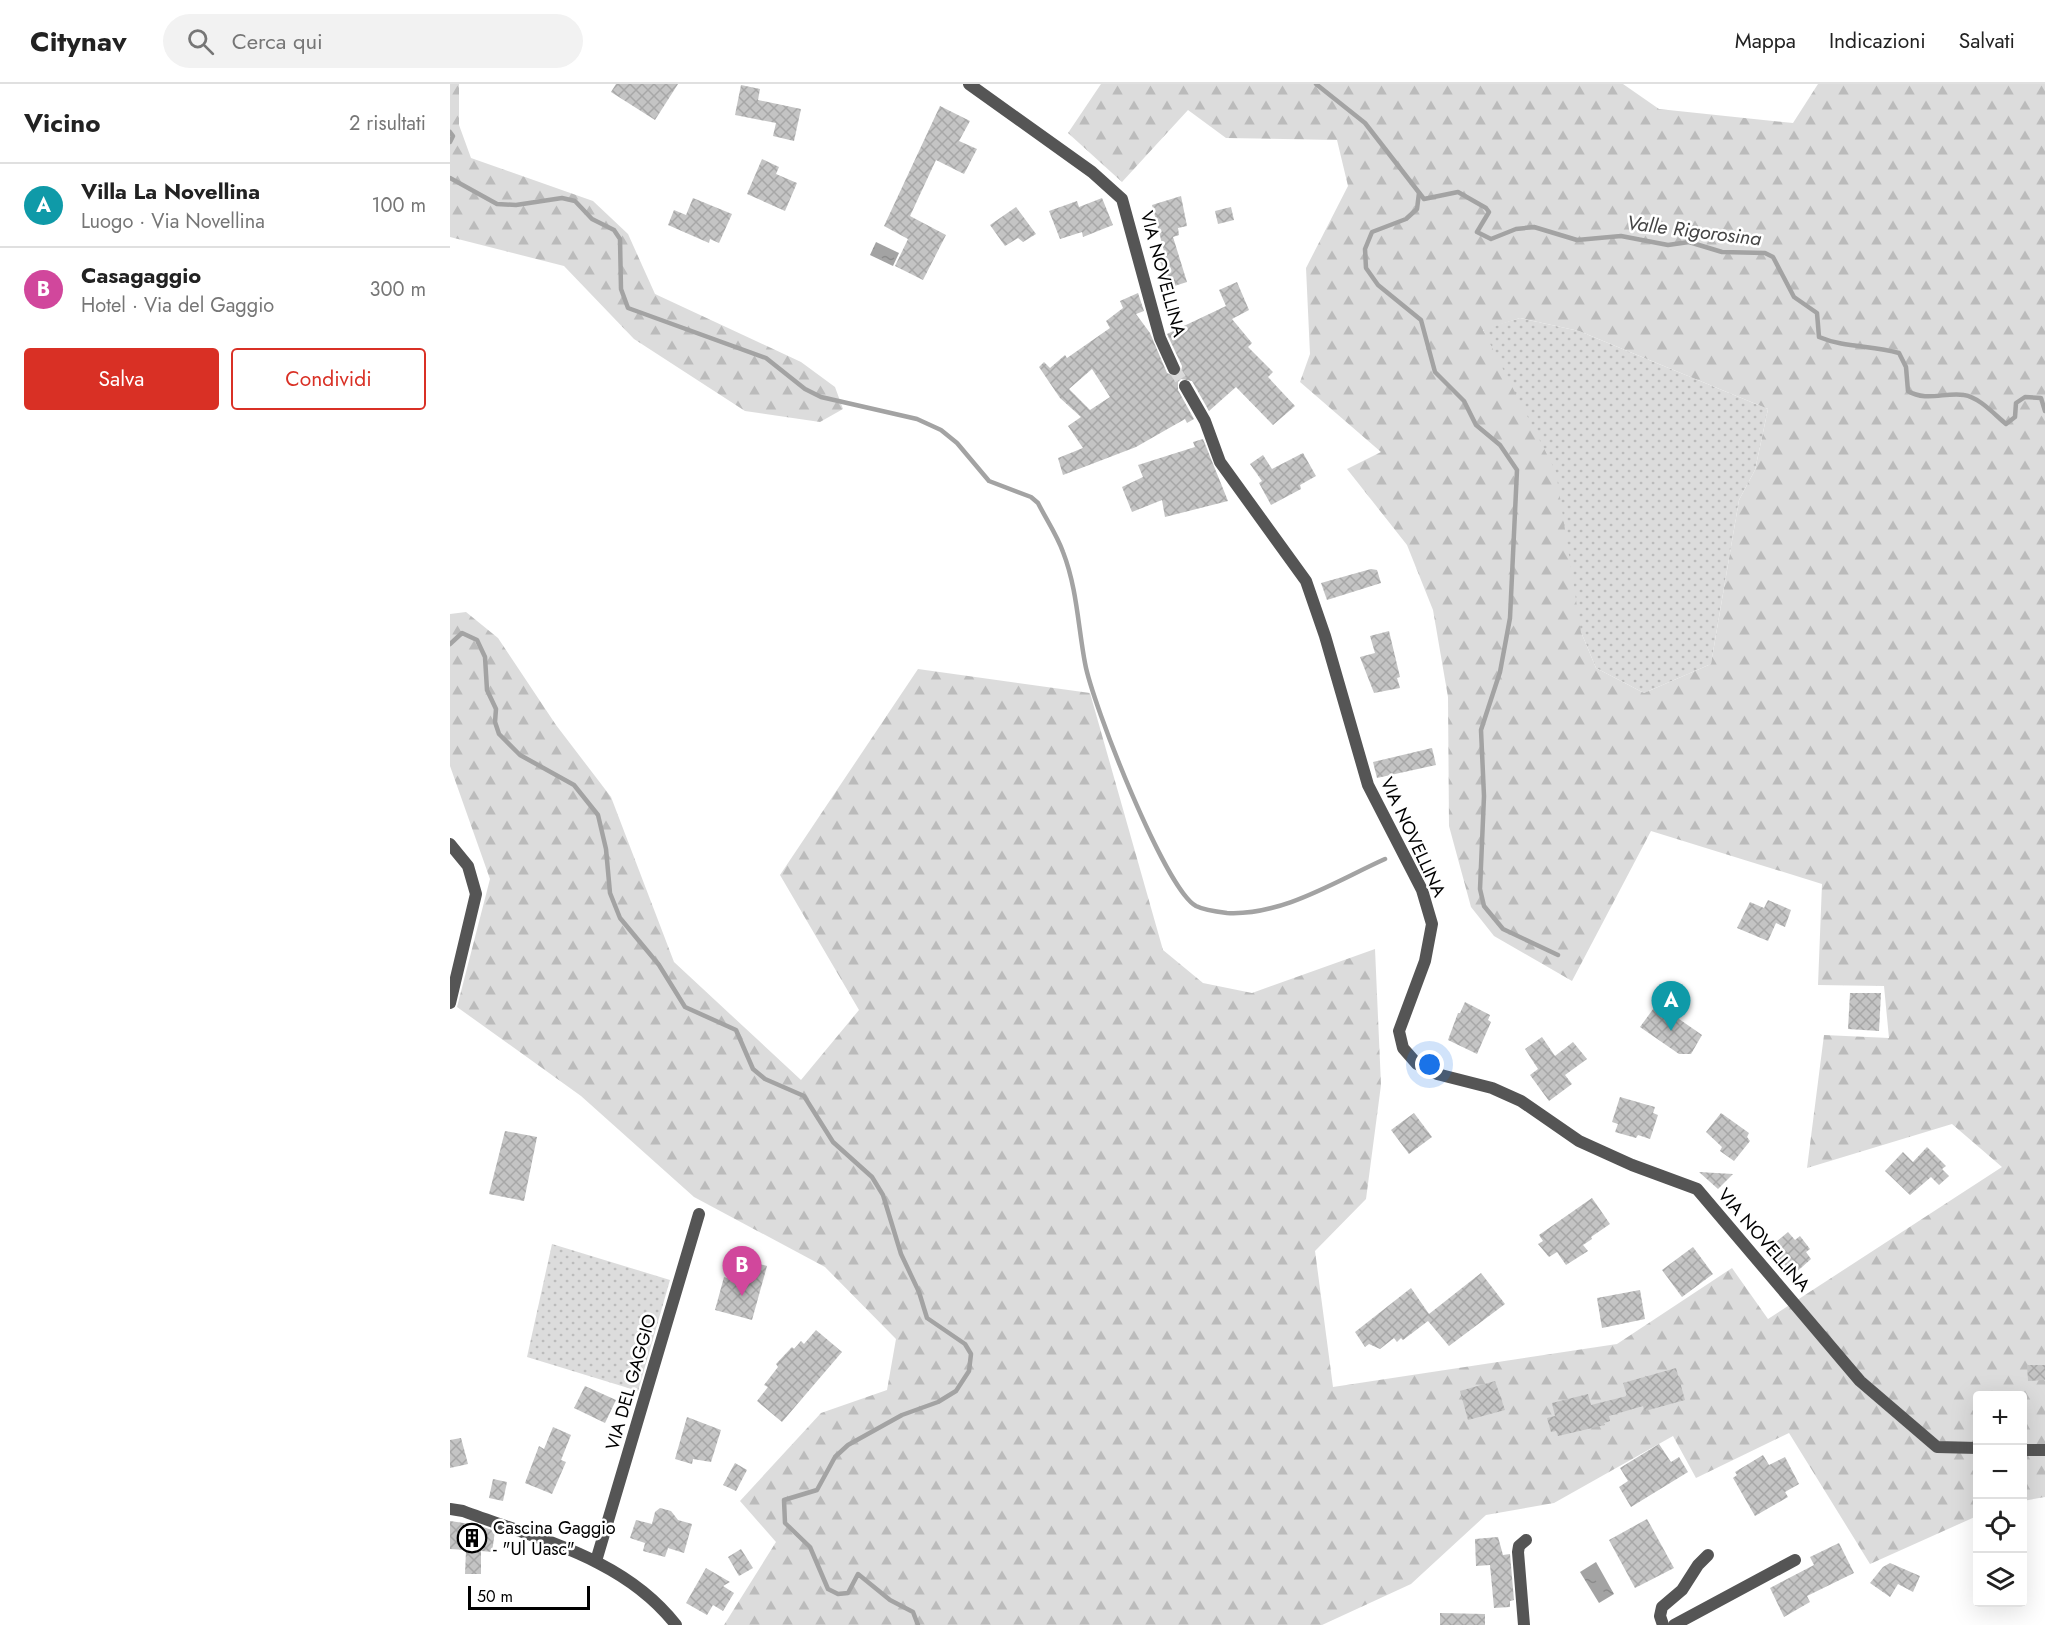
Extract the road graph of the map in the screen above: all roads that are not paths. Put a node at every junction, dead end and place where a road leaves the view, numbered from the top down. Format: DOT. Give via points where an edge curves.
graph roads {
  1 [pos="969,84"];
  2 [pos="1174,369"];
  3 [pos="1185,386"];
  4 [pos="450,844"];
  5 [pos="450,1003"];
  6 [pos="699,1214"];
  7 [pos="1973,1448"];
  8 [pos="2027,1450"];
  9 [pos="2045,1450"];
  10 [pos="450,1509"];
  11 [pos="1526,1540"];
  12 [pos="1708,1555"];
  13 [pos="1795,1560"];
  14 [pos="597,1561"];
  15 [pos="676,1625"];
  16 [pos="1524,1625"];
  17 [pos="1663,1625"];
  18 [pos="1674,1625"];
  1 -- 2 [label="street, VIA NOVELLINA" via="1092,171 1122,199 1160,338"];
  3 -- 7 [label="street, VIA NOVELLINA" via="1205,421 1220,462 1306,580 1368,785 1422,890 1432,924 1425,961 1399,1031 1403,1048 1417,1064 1437,1074 1492,1088 1521,1101 1580,1141 1697,1189 1860,1381 1937,1447"];
  4 -- 5 [label="street" via="468,866 476,894"];
  6 -- 14 [label="street, VIA DEL GAGGIO"];
  8 -- 9 [label="street"];
  10 -- 14 [label="street"];
  11 -- 16 [label="street" via="1518,1552"];
  12 -- 17 [label="street" via="1682,1590 1662,1607"];
  13 -- 18 [label="street"];
  14 -- 15 [label="street" via="658,1601"];
}
